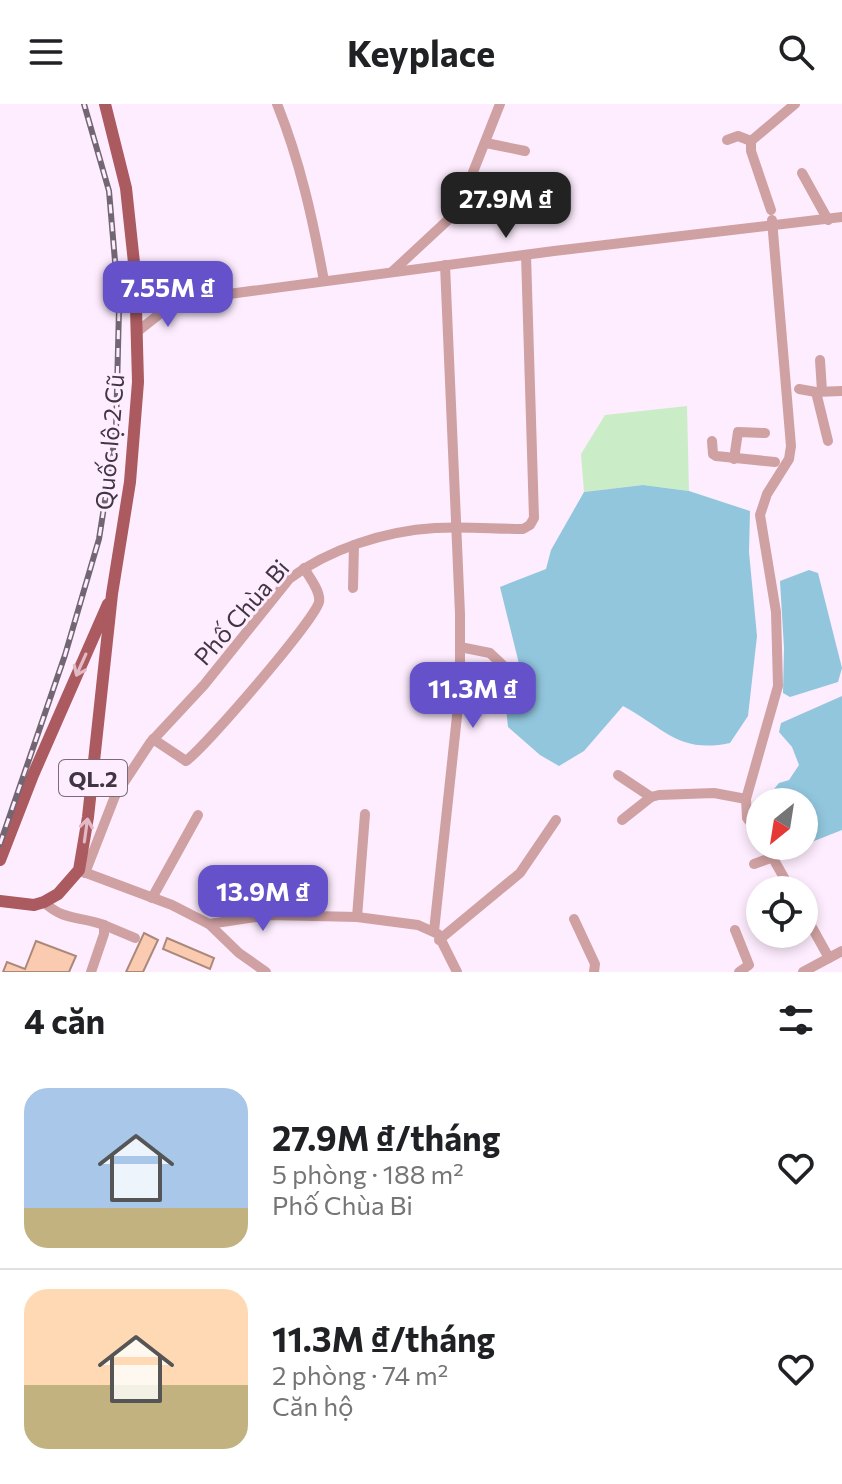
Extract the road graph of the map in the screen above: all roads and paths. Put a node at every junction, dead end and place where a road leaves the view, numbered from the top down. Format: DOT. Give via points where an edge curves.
graph roads {
  1 [pos="105,104"];
  2 [pos="277,104"];
  3 [pos="500,104"];
  4 [pos="787,106"];
  5 [pos="727,140"];
  6 [pos="751,141"];
  7 [pos="486,143"];
  8 [pos="525,151"];
  9 [pos="802,173"];
  10 [pos="842,217"];
  11 [pos="771,218"];
  12 [pos="828,220"];
  13 [pos="526,255"];
  14 [pos="445,265"];
  15 [pos="135,272"];
  16 [pos="392,272"];
  17 [pos="324,281"];
  18 [pos="176,301"];
  19 [pos="138,331"];
  20 [pos="820,360"];
  21 [pos="793,387"];
  22 [pos="819,391"];
  23 [pos="842,391"];
  24 [pos="765,433"];
  25 [pos="712,441"];
  26 [pos="828,441"];
  27 [pos="734,459"];
  28 [pos="780,464"];
  29 [pos="455,528"];
  30 [pos="354,545"];
  31 [pos="304,568"];
  32 [pos="353,588"];
  33 [pos="112,594"];
  34 [pos="460,647"];
  35 [pos="510,672"];
  36 [pos="153,739"];
  37 [pos="618,775"];
  38 [pos="749,788"];
  39 [pos="651,797"];
  40 [pos="746,799"];
  41 [pos="365,814"];
  42 [pos="198,815"];
  43 [pos="556,820"];
  44 [pos="622,820"];
  45 [pos="0,860"];
  46 [pos="765,860"];
  47 [pos="754,864"];
  48 [pos="82,872"];
  49 [pos="152,898"];
  50 [pos="0,901"];
  51 [pos="44,902"];
  52 [pos="357,917"];
  53 [pos="574,919"];
  54 [pos="209,924"];
  55 [pos="104,925"];
  56 [pos="735,930"];
  57 [pos="437,935"];
  58 [pos="135,938"];
  59 [pos="818,938"];
  60 [pos="842,951"];
  61 [pos="829,958"];
  62 [pos="91,972"];
  63 [pos="266,972"];
  64 [pos="457,972"];
  65 [pos="594,972"];
  66 [pos="739,972"];
  67 [pos="803,972"];
  1 -- 15 [label="main road, Quốc lộ 2 Cũ / QL.2" via="126,188"];
  2 -- 17 [label="street" via="313,216"];
  3 -- 7 [label="street"];
  4 -- 6 [label="street"];
  5 -- 6 [label="street" via="738,136"];
  6 -- 11 [label="street"];
  7 -- 8 [label="street"];
  7 -- 16 [label="street" via="460,205"];
  9 -- 12 [label="street"];
  10 -- 12 [label="street"];
  11 -- 12 [label="street"];
  11 -- 13 [label="street"];
  11 -- 21 [label="street"];
  13 -- 14 [label="street"];
  13 -- 29 [label="street, Phố Chùa Bi" via="534,518 523,529"];
  14 -- 16 [label="street"];
  14 -- 29 [label="street"];
  15 -- 18 [label="street"];
  15 -- 19 [label="main road, Quốc lộ 2 Cũ / QL.2"];
  16 -- 17 [label="street"];
  17 -- 18 [label="street"];
  18 -- 19 [label="street"];
  19 -- 33 [label="main road, Quốc lộ 2 Cũ / QL.2" via="130,482"];
  20 -- 22 [label="street"];
  21 -- 22 [label="street"];
  21 -- 28 [label="street" via="791,446"];
  22 -- 23 [label="street"];
  22 -- 26 [label="street"];
  24 -- 27 [label="street" via="738,432"];
  25 -- 27 [label="street" via="713,454"];
  27 -- 28 [label="street"];
  28 -- 38 [label="street" via="760,515 776,612 778,686"];
  29 -- 30 [label="street, Phố Chùa Bi" via="405,532"];
  29 -- 34 [label="street"];
  30 -- 31 [label="street, Phố Chùa Bi"];
  30 -- 32 [label="street"];
  31 -- 36 [label="street, Phố Chùa Bi" via="279,590 204,685"];
  31 -- 36 [label="street" via="318,592 318,605 232,711 186,761"];
  33 -- 45 [label="main road, Quốc lộ 2 Cũ / QL.2, one-way"];
  48 -- 33 [label="main road, Quốc lộ 2 Cũ / QL.2, one-way"];
  34 -- 35 [label="street" via="490,653"];
  34 -- 57 [label="street"];
  36 -- 48 [label="street, Phố Chùa Bi" via="115,796"];
  37 -- 39 [label="street"];
  39 -- 40 [label="street" via="714,793"];
  39 -- 44 [label="street"];
  41 -- 52 [label="street"];
  42 -- 49 [label="street"];
  43 -- 57 [label="street" via="520,873"];
  46 -- 47 [label="street"];
  48 -- 49 [label="street"];
  48 -- 51 [label="main road"];
  49 -- 54 [label="street"];
  50 -- 51 [label="main road"];
  51 -- 55 [label="street" via="56,914"];
  52 -- 54 [label="street" via="270,915"];
  52 -- 57 [label="street" via="418,925"];
  53 -- 65 [label="street"];
  54 -- 63 [label="street"];
  55 -- 58 [label="street"];
  55 -- 62 [label="street"];
  56 -- 66 [label="street" via="749,965"];
  57 -- 64 [label="street"];
  59 -- 61 [label="street"];
  60 -- 61 [label="street"];
  61 -- 67 [label="street"];
}
